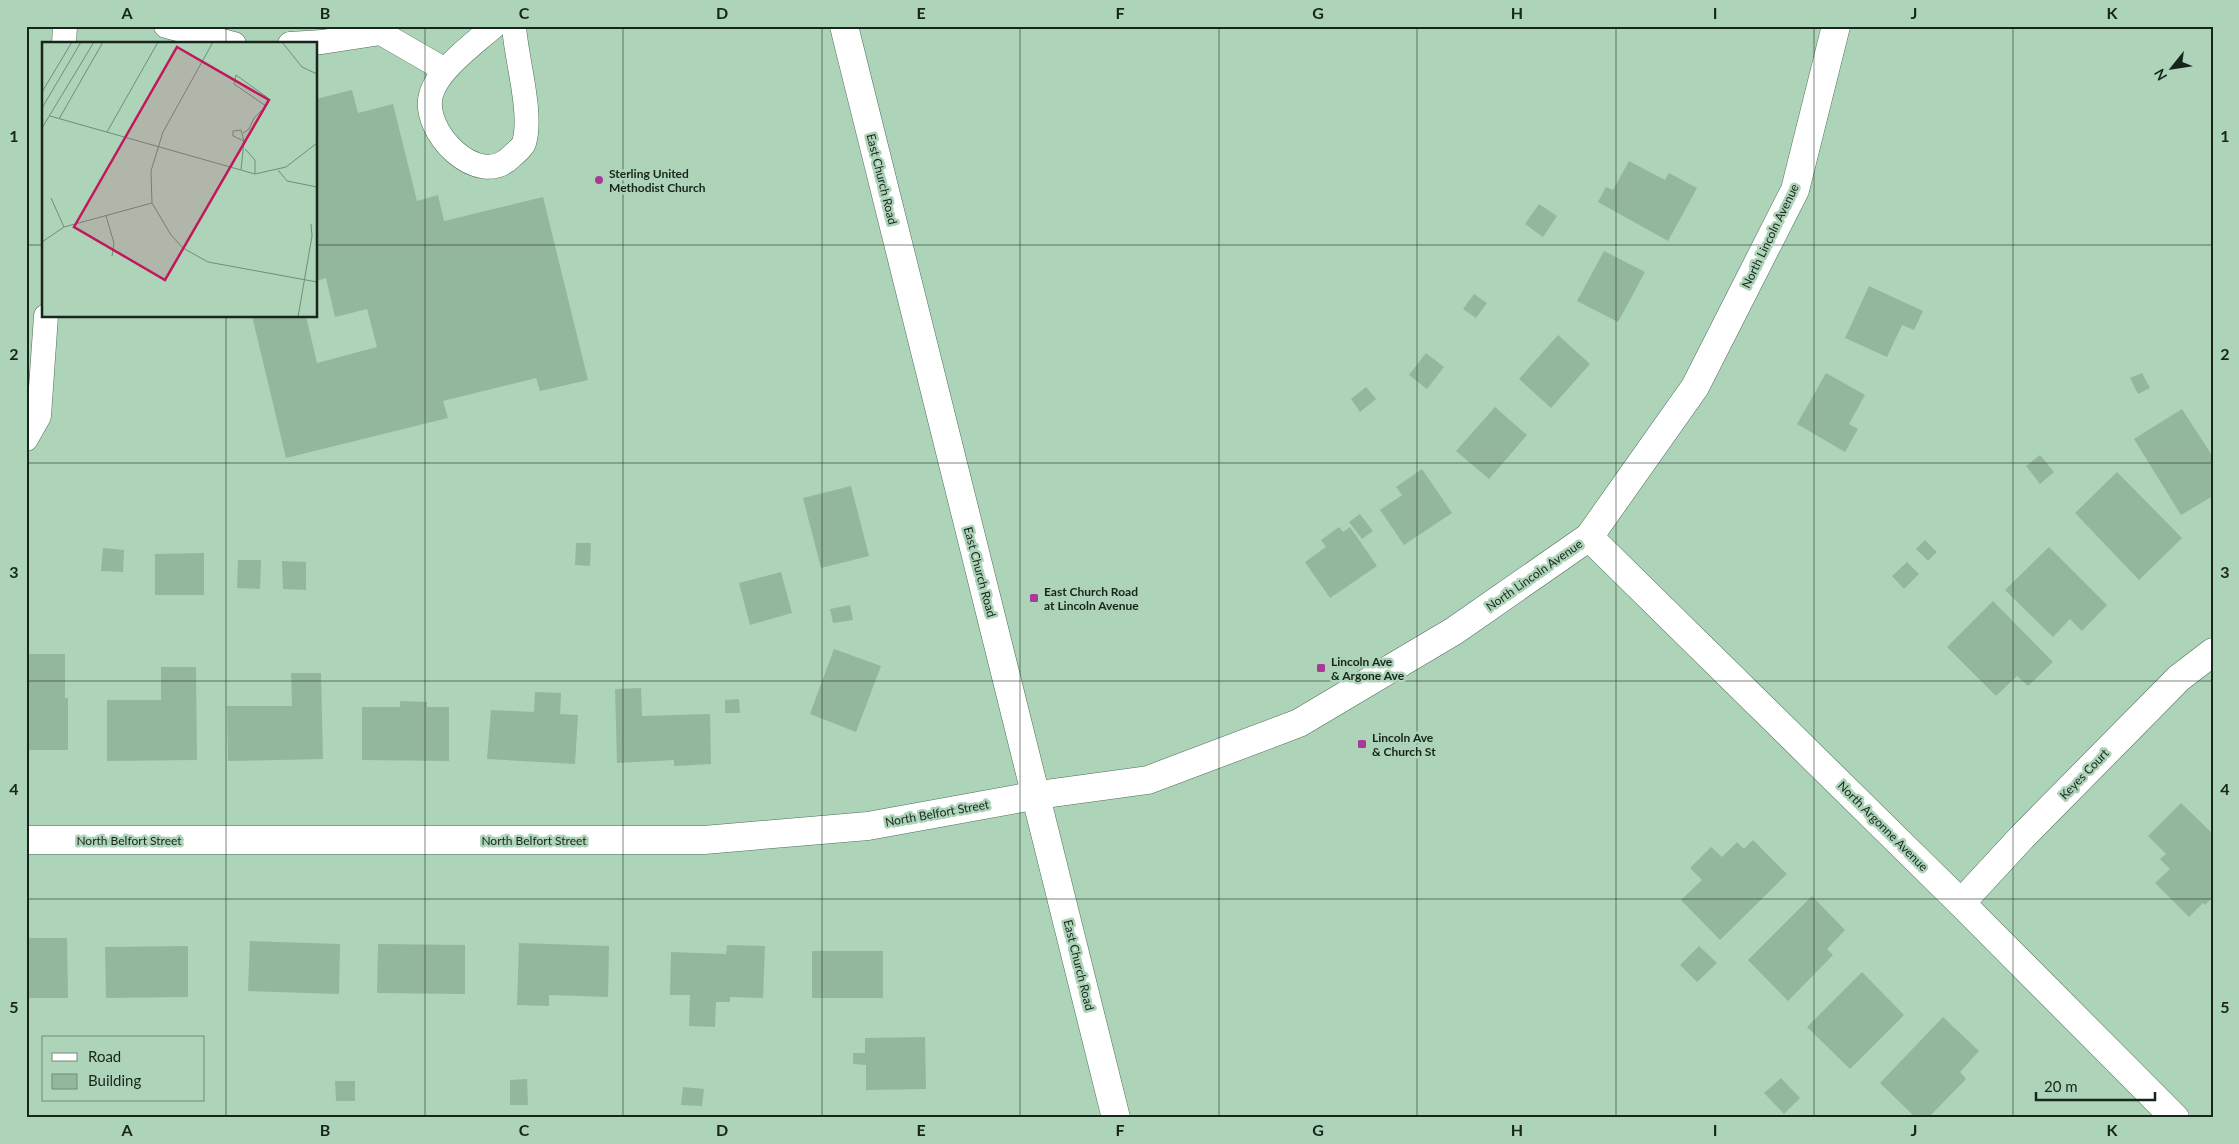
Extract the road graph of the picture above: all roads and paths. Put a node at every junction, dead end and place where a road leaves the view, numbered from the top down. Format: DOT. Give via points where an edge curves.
graph roads {
  1 [pos="65,26"];
  2 [pos="166,26"];
  3 [pos="494,26"];
  4 [pos="514,26"];
  5 [pos="844,26"];
  6 [pos="1836,26"];
  7 [pos="64,42"];
  8 [pos="226,42"];
  9 [pos="318,42"];
  10 [pos="445,70"];
  11 [pos="46,318"];
  12 [pos="26,439"];
  13 [pos="1589,537"];
  14 [pos="2213,652"];
  15 [pos="1038,795"];
  16 [pos="26,840"];
  17 [pos="1961,904"];
  18 [pos="1116,1118"];
  19 [pos="2175,1118"];
  1 -- 7 [label="lane"];
  2 -- 8 [label="lane"];
  3 -- 10 [label="lane"];
  4 -- 10 [label="lane" via="526,121 523,144 505,163 494,168 481,167 462,158 443,140 432,121 430,96"];
  5 -- 15 [label="street, East Church Road"];
  6 -- 13 [label="street, North Lincoln Avenue" via="1795,190 1695,387"];
  9 -- 10 [label="lane" via="382,33"];
  11 -- 12 [label="lane" via="40,416"];
  13 -- 15 [label="street, North Lincoln Avenue" via="1454,631 1299,723 1148,780"];
  13 -- 17 [label="street, North Argonne Avenue"];
  14 -- 17 [label="street, Keyes Court" via="2172,685 2022,837"];
  15 -- 16 [label="street, North Belfort Street" via="868,826 704,840"];
  15 -- 18 [label="street, East Church Road"];
  17 -- 19 [label="street, North Argonne Avenue"];
}
